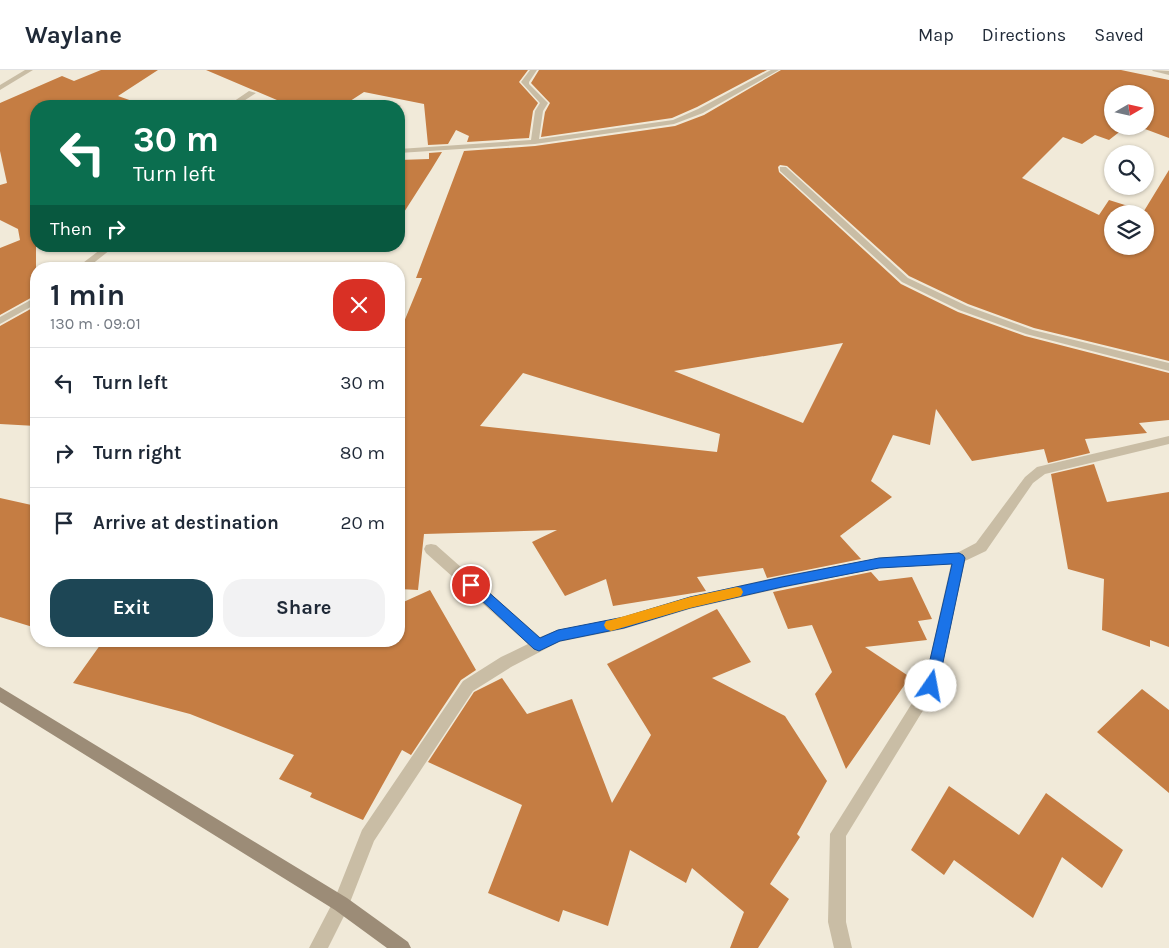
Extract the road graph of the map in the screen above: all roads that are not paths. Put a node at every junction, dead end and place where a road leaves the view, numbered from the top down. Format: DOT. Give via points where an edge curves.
graph roads {
  1 [pos="30,70"];
  2 [pos="534,70"];
  3 [pos="776,70"];
  4 [pos="1155,70"];
  5 [pos="1169,73"];
  6 [pos="0,88"];
  7 [pos="252,93"];
  8 [pos="241,100"];
  9 [pos="535,142"];
  10 [pos="405,151"];
  11 [pos="783,169"];
  12 [pos="103,252"];
  13 [pos="89,262"];
  14 [pos="30,304"];
  15 [pos="0,321"];
  16 [pos="1169,368"];
  17 [pos="1169,440"];
  18 [pos="431,549"];
  19 [pos="959,558"];
  20 [pos="539,645"];
  21 [pos="0,694"];
  22 [pos="341,904"];
  23 [pos="318,948"];
  24 [pos="402,948"];
  25 [pos="843,948"];
  1 -- 6 [label="street"];
  2 -- 9 [label="street" via="525,82 526,86 544,103 539,111"];
  3 -- 9 [label="street" via="749,82 722,102 674,122"];
  4 -- 5 [label="street"];
  7 -- 8 [label="street"];
  9 -- 10 [label="street"];
  11 -- 16 [label="street" via="905,280 963,308 1030,332"];
  12 -- 13 [label="street"];
  14 -- 15 [label="street"];
  17 -- 19 [label="street" via="1041,470 1029,480 981,547"];
  18 -- 20 [label="street"];
  19 -- 20 [label="street" via="879,563 782,582 690,603 624,623 558,636"];
  19 -- 25 [label="street" via="931,686 838,834 836,906"];
  20 -- 22 [label="street" via="468,686 368,836"];
  21 -- 22 [label="street"];
  22 -- 23 [label="street"];
  22 -- 24 [label="street"];
}
